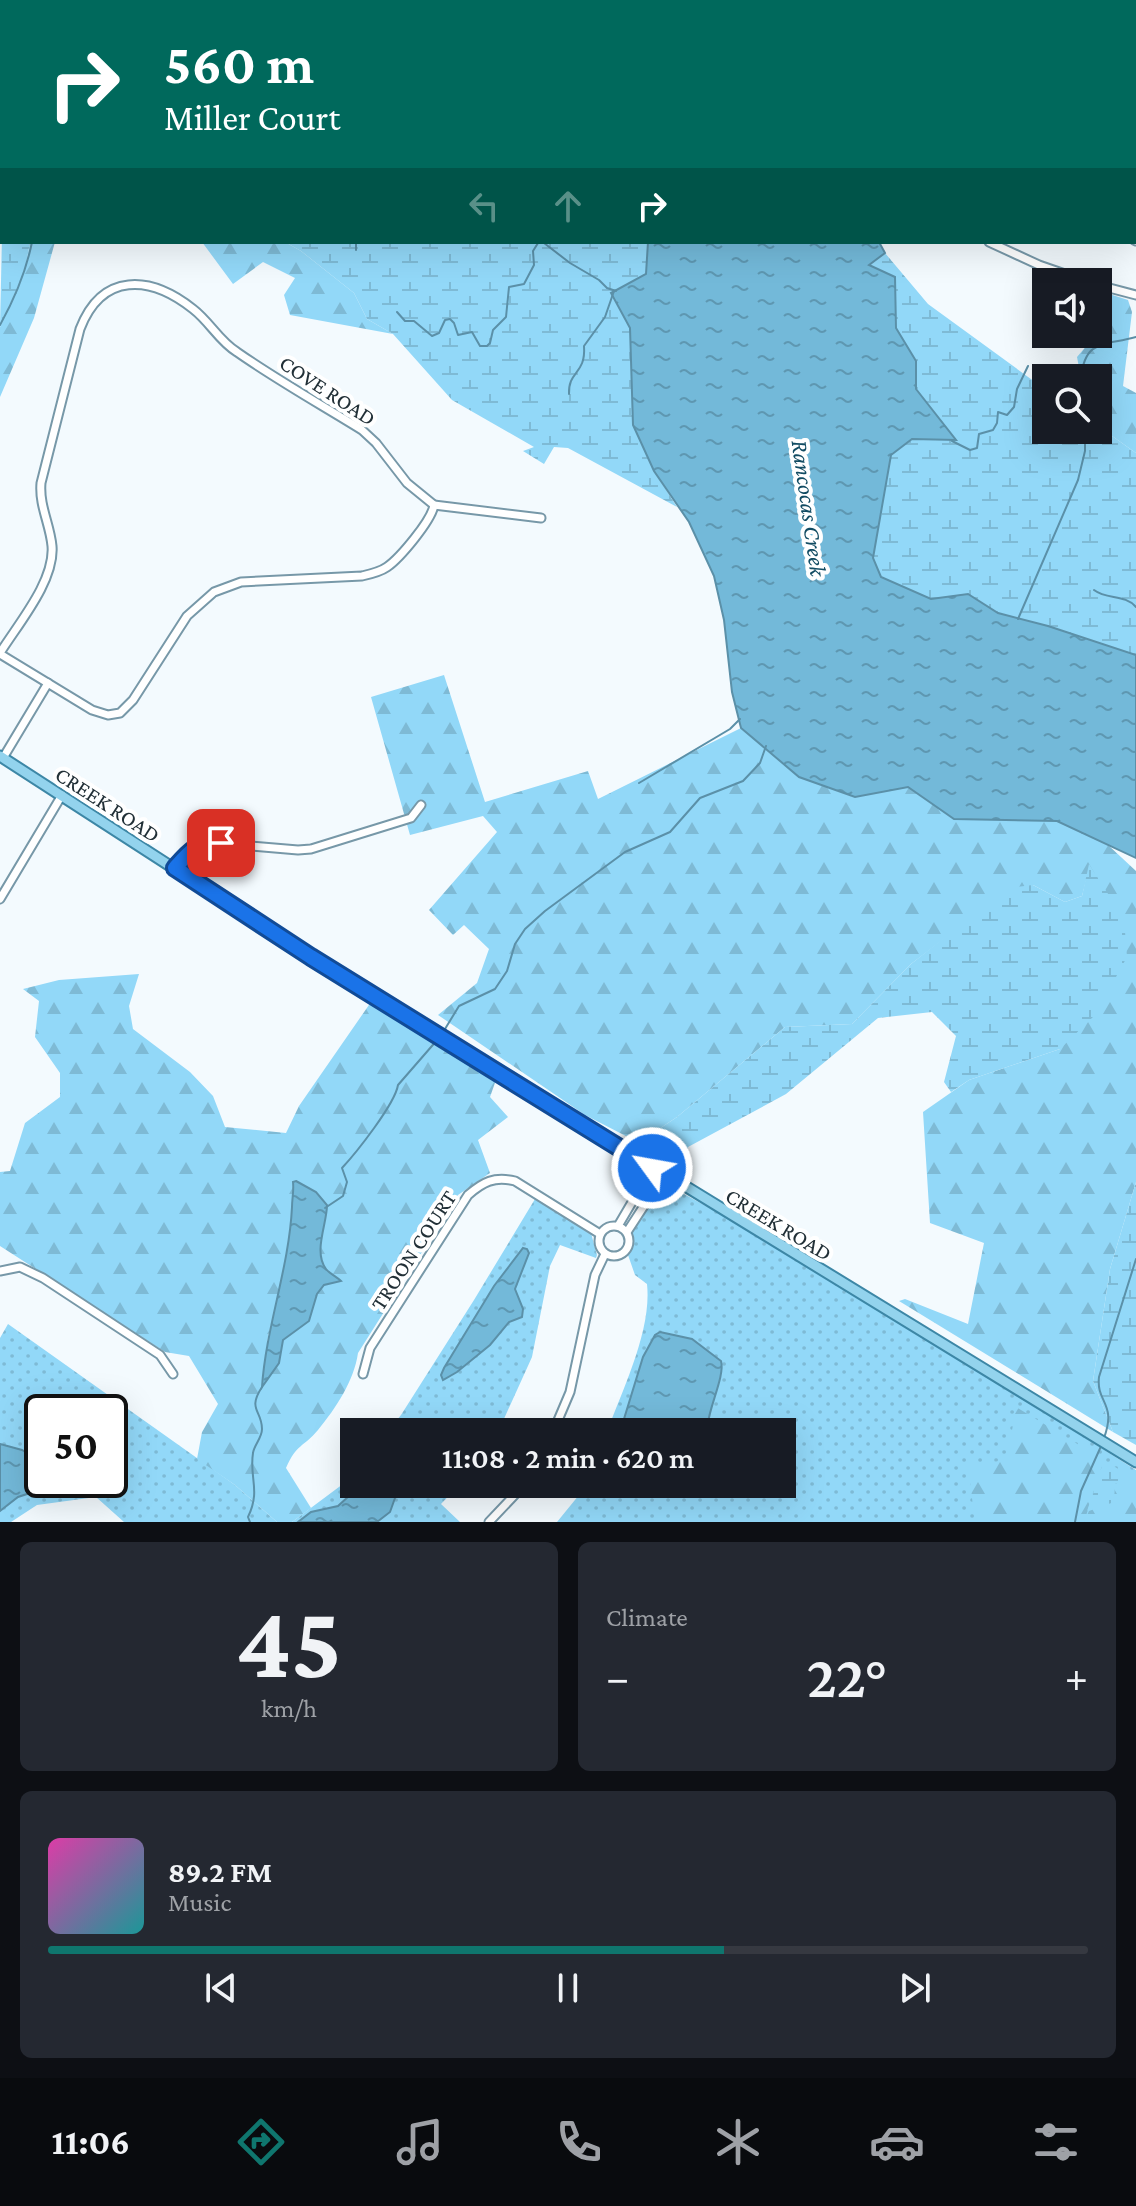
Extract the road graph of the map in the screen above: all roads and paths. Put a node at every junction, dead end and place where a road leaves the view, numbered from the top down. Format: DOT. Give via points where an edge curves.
graph roads {
  1 [pos="995,244"];
  2 [pos="1048,268"];
  3 [pos="1112,289"];
  4 [pos="1136,295"];
  5 [pos="434,505"];
  6 [pos="541,518"];
  7 [pos="0,653"];
  8 [pos="48,683"];
  9 [pos="1,757"];
  10 [pos="62,795"];
  11 [pos="421,805"];
  12 [pos="175,868"];
  13 [pos="0,899"];
  14 [pos="652,1168"];
  15 [pos="664,1175"];
  16 [pos="618,1226"];
  17 [pos="627,1232"];
  18 [pos="600,1234"];
  19 [pos="605,1254"];
  20 [pos="0,1271"];
  21 [pos="173,1374"];
  22 [pos="363,1374"];
  23 [pos="559,1418"];
  24 [pos="1136,1462"];
  25 [pos="512,1498"];
  26 [pos="489,1522"];
  1 -- 2 [label="street"];
  3 -- 4 [label="street"];
  5 -- 6 [label="street"];
  5 -- 7 [label="street, COVE ROAD" via="407,483 362,430 234,351 191,307 150,286 117,286 91,306 80,329 41,483 52,548 50,568"];
  5 -- 8 [label="street, COVE ROAD" via="425,524 379,571 241,582 214,592 187,616 120,713 92,710"];
  7 -- 8 [label="street, COVE ROAD"];
  8 -- 9 [label="street"];
  9 -- 10 [label="main road, CREEK ROAD"];
  10 -- 12 [label="main road, CREEK ROAD"];
  10 -- 13 [label="street"];
  11 -- 12 [label="street" via="411,818 311,849 206,842"];
  12 -- 14 [label="main road, CREEK ROAD"];
  14 -- 15 [label="main road, CREEK ROAD"];
  14 -- 16 [label="street"];
  15 -- 17 [label="street"];
  15 -- 24 [label="main road, CREEK ROAD"];
  16 -- 17 [label="street"];
  16 -- 18 [label="street"];
  17 -- 19 [label="street" via="625,1252 616,1257"];
  18 -- 19 [label="street" via="598,1244"];
  18 -- 22 [label="street, TROON COURT" via="515,1181 484,1182 468,1195 370,1348"];
  19 -- 23 [label="street"];
  20 -- 21 [label="street" via="20,1267 43,1278 160,1355"];
  25 -- 26 [label="street"];
}
